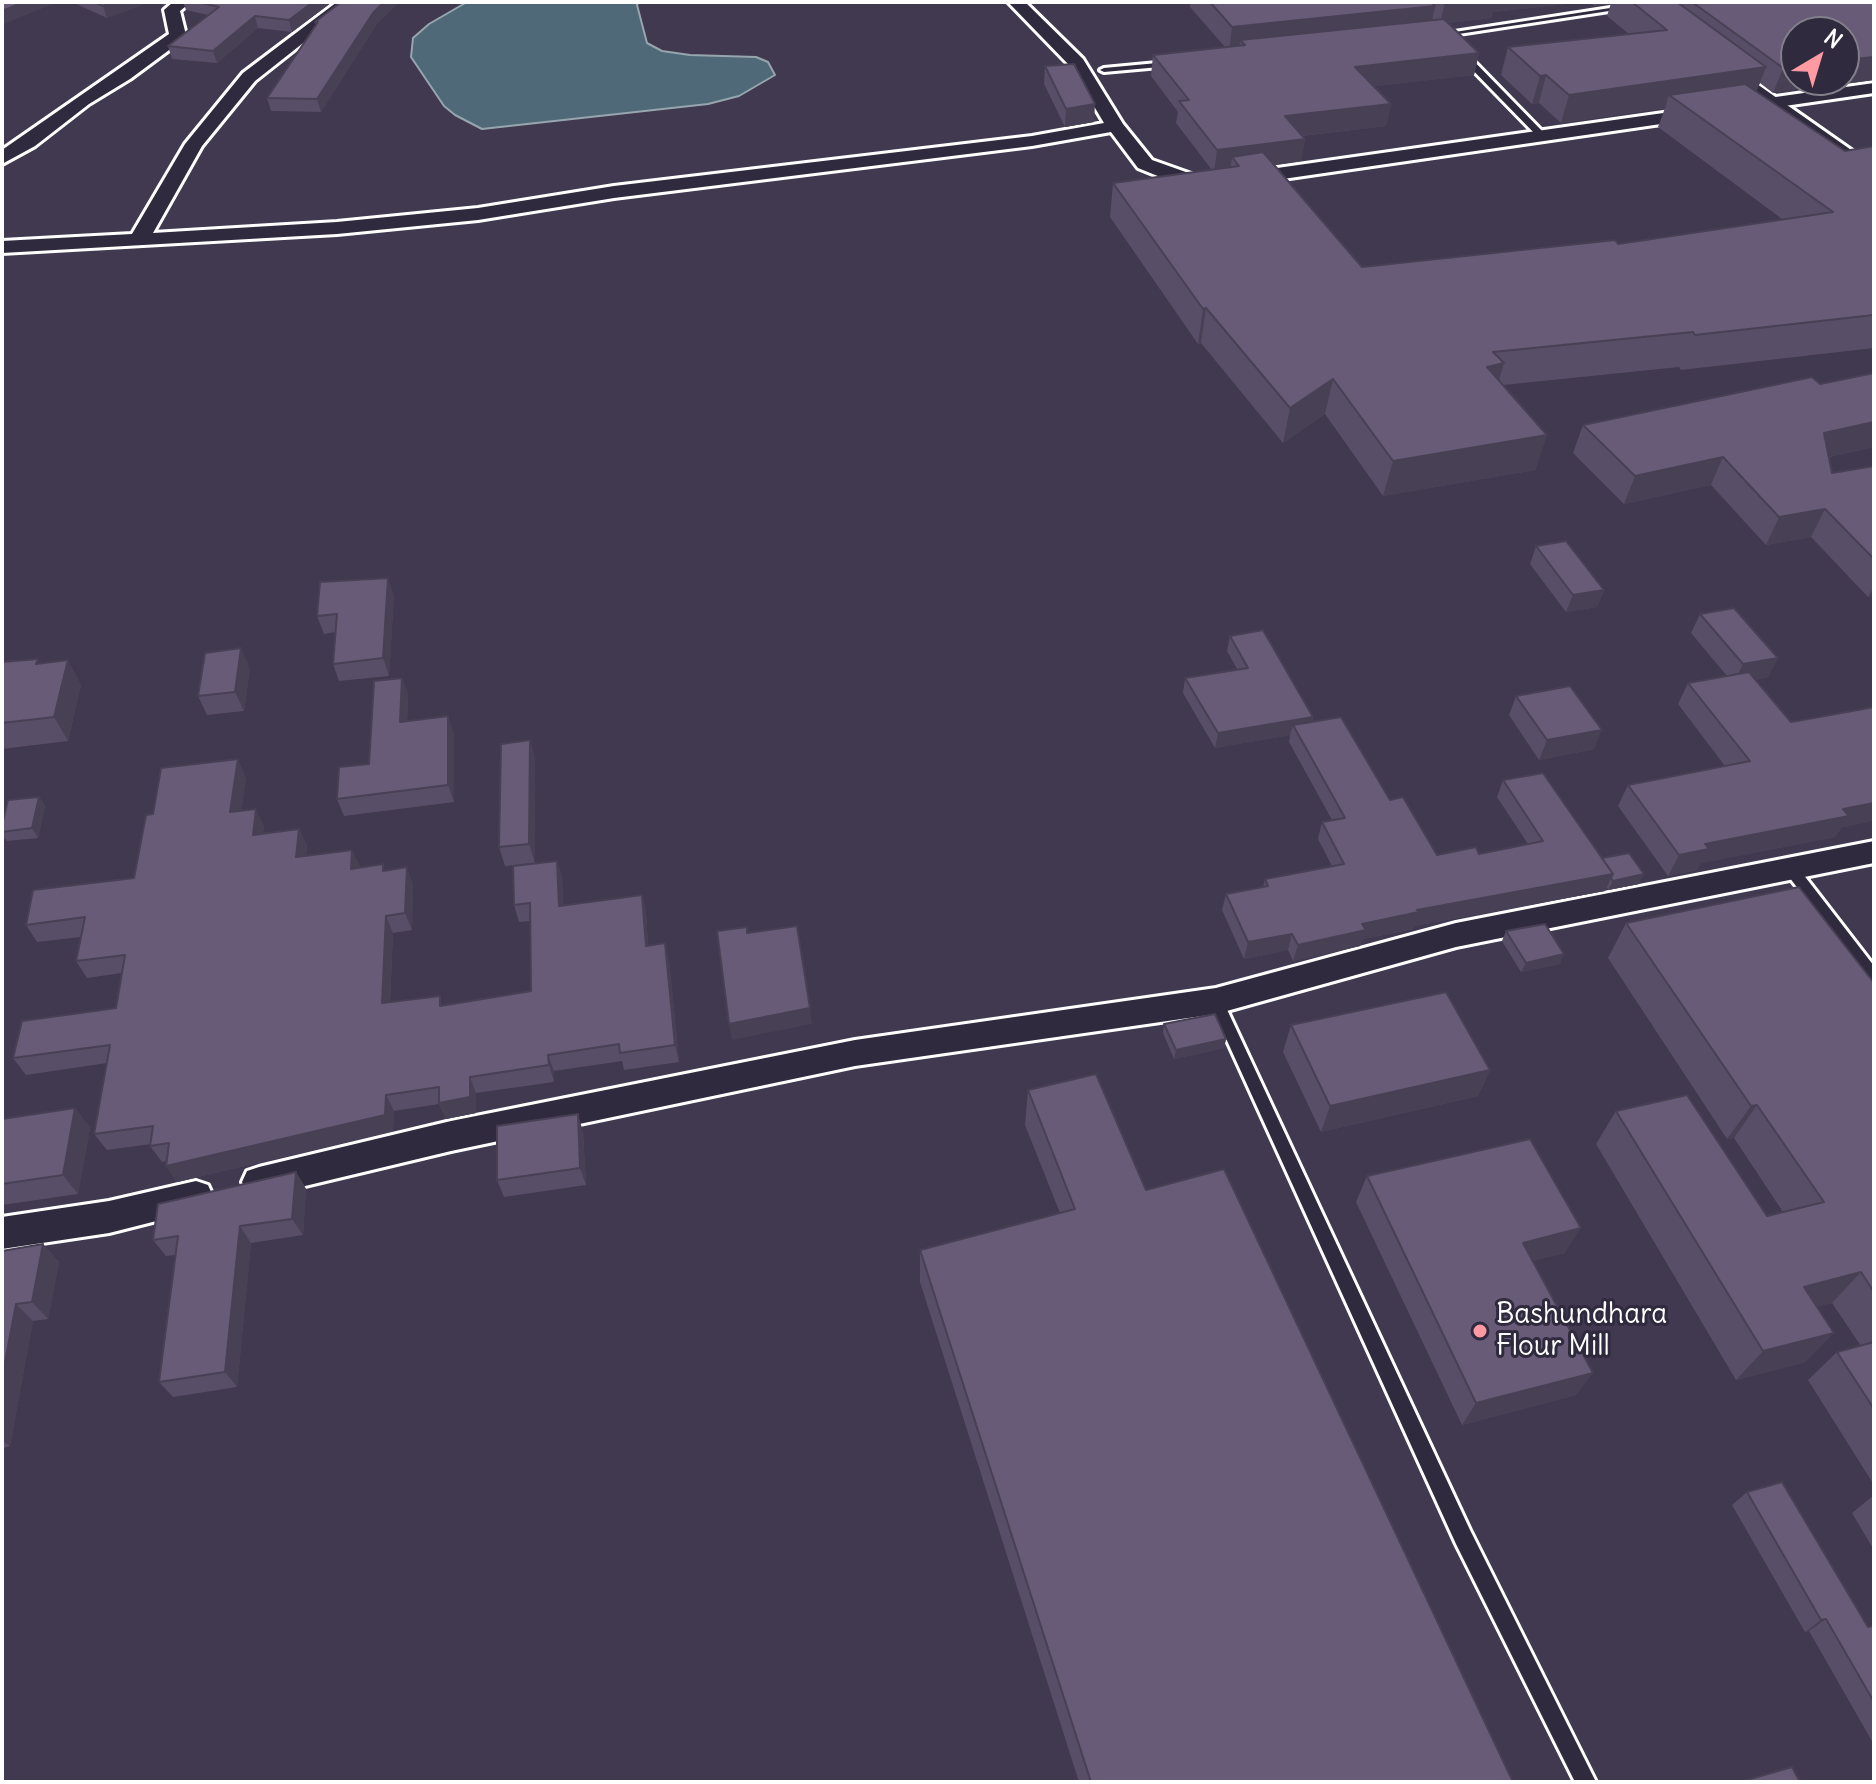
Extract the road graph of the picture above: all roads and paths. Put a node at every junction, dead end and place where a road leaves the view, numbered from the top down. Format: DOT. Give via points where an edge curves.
graph roads {
  1 [pos="183,2"];
  2 [pos="347,2"];
  3 [pos="1016,2"];
  4 [pos="1664,2"];
  5 [pos="1644,3"];
  6 [pos="1658,14"];
  7 [pos="1433,23"];
  8 [pos="1429,36"];
  9 [pos="1448,37"];
  10 [pos="1460,51"];
  11 [pos="1181,62"];
  12 [pos="1104,70"];
  13 [pos="1740,76"];
  14 [pos="1874,88"];
  15 [pos="1775,102"];
  16 [pos="1115,126"];
  17 [pos="1541,135"];
  18 [pos="2,158"];
  19 [pos="1874,170"];
  20 [pos="138,241"];
  21 [pos="2,247"];
  22 [pos="1874,852"];
  23 [pos="1791,869"];
  24 [pos="1874,977"];
  25 [pos="1216,1001"];
  26 [pos="2,1233"];
  27 [pos="1586,1782"];
  1 -- 18 [label="street" via="172,10 178,35"];
  2 -- 20 [label="street" via="249,77 194,144"];
  3 -- 16 [label="street" via="1077,63"];
  4 -- 5 [label="lane"];
  5 -- 6 [label="lane"];
  5 -- 9 [label="lane"];
  7 -- 9 [label="lane"];
  8 -- 9 [label="lane"];
  10 -- 17 [label="lane"];
  11 -- 12 [label="lane"];
  13 -- 15 [label="lane"];
  14 -- 15 [label="street"];
  15 -- 17 [label="street"];
  15 -- 19 [label="lane"];
  16 -- 17 [label="street" via="1145,164 1197,182"];
  16 -- 20 [label="street" via="478,214"];
  20 -- 21 [label="street"];
  22 -- 23 [label="street"];
  23 -- 24 [label="lane"];
  23 -- 25 [label="street" via="1456,935"];
  25 -- 26 [label="street" via="855,1053 451,1136 109,1217"];
  25 -- 27 [label="lane" via="1463,1537"];
}
